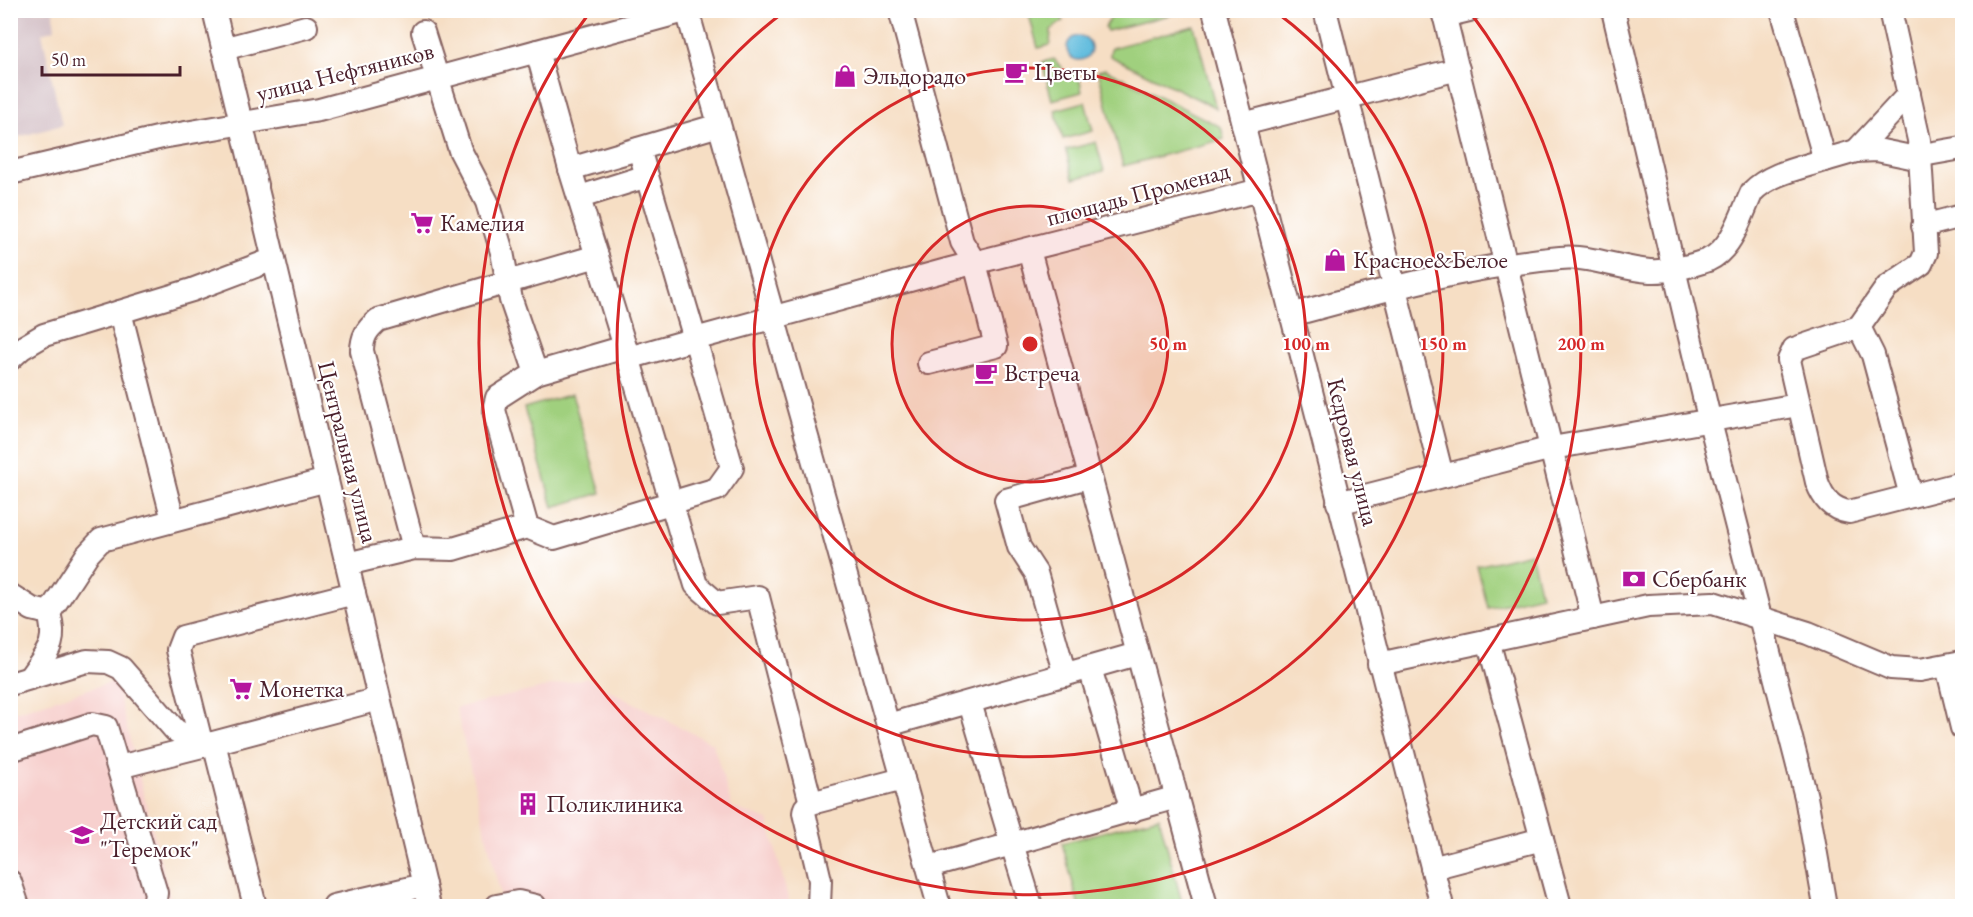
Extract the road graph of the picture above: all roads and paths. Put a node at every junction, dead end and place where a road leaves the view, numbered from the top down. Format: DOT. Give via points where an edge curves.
graph roads {
  1 [pos="214,10"];
  2 [pos="900,10"];
  3 [pos="1214,10"];
  4 [pos="1325,10"];
  5 [pos="1469,10"];
  6 [pos="1613,10"];
  7 [pos="1782,10"];
  8 [pos="1890,10"];
  9 [pos="688,11"];
  10 [pos="1444,13"];
  11 [pos="306,27"];
  12 [pos="423,32"];
  13 [pos="223,49"];
  14 [pos="537,51"];
  15 [pos="1458,69"];
  16 [pos="439,77"];
  17 [pos="1909,94"];
  18 [pos="1347,97"];
  19 [pos="1243,124"];
  20 [pos="241,125"];
  21 [pos="719,125"];
  22 [pos="1962,148"];
  23 [pos="639,149"];
  24 [pos="1856,151"];
  25 [pos="1919,156"];
  26 [pos="1825,160"];
  27 [pos="570,169"];
  28 [pos="10,172"];
  29 [pos="647,176"];
  30 [pos="1260,190"];
  31 [pos="580,197"];
  32 [pos="1962,216"];
  33 [pos="1923,226"];
  34 [pos="962,242"];
  35 [pos="1029,250"];
  36 [pos="597,256"];
  37 [pos="274,259"];
  38 [pos="975,263"];
  39 [pos="1507,267"];
  40 [pos="950,269"];
  41 [pos="1674,269"];
  42 [pos="508,281"];
  43 [pos="1396,286"];
  44 [pos="120,312"];
  45 [pos="1291,315"];
  46 [pos="773,316"];
  47 [pos="1859,327"];
  48 [pos="695,339"];
  49 [pos="627,352"];
  50 [pos="10,359"];
  51 [pos="929,363"];
  52 [pos="536,373"];
  53 [pos="1798,405"];
  54 [pos="1710,422"];
  55 [pos="1552,448"];
  56 [pos="1442,476"];
  57 [pos="1088,477"];
  58 [pos="327,480"];
  59 [pos="1962,483"];
  60 [pos="1911,496"];
  61 [pos="671,502"];
  62 [pos="1338,503"];
  63 [pos="173,519"];
  64 [pos="527,527"];
  65 [pos="414,548"];
  66 [pos="348,564"];
  67 [pos="354,593"];
  68 [pos="10,595"];
  69 [pos="49,613"];
  70 [pos="1759,616"];
  71 [pos="1593,618"];
  72 [pos="1488,640"];
  73 [pos="1137,654"];
  74 [pos="1379,664"];
  75 [pos="1954,664"];
  76 [pos="1090,668"];
  77 [pos="1065,675"];
  78 [pos="20,680"];
  79 [pos="379,699"];
  80 [pos="970,703"];
  81 [pos="888,725"];
  82 [pos="1962,728"];
  83 [pos="208,744"];
  84 [pos="10,750"];
  85 [pos="119,767"];
  86 [pos="903,779"];
  87 [pos="1177,797"];
  88 [pos="811,803"];
  89 [pos="1132,811"];
  90 [pos="1542,839"];
  91 [pos="1012,844"];
  92 [pos="929,867"];
  93 [pos="1432,868"];
  94 [pos="10,882"];
  95 [pos="427,896"];
  96 [pos="18,906"];
  97 [pos="153,906"];
  98 [pos="255,906"];
  99 [pos="334,906"];
  100 [pos="497,906"];
  101 [pos="535,906"];
  102 [pos="819,906"];
  103 [pos="939,906"];
  104 [pos="1030,906"];
  105 [pos="1206,906"];
  106 [pos="1442,906"];
  107 [pos="1560,906"];
  108 [pos="1825,906"];
  1 -- 13 [label="street, Центральная улица"];
  2 -- 34 [label="street"];
  3 -- 19 [label="street, Кедровая улица"];
  4 -- 18 [label="street"];
  5 -- 10 [label="street"];
  6 -- 41 [label="street"];
  7 -- 26 [label="street"];
  8 -- 17 [label="street"];
  9 -- 14 [label="street, улица Нефтяников"];
  9 -- 21 [label="street"];
  10 -- 15 [label="street"];
  11 -- 13 [label="street"];
  12 -- 16 [label="street"];
  13 -- 20 [label="street, Центральная улица"];
  14 -- 16 [label="street, улица Нефтяников"];
  14 -- 27 [label="street"];
  15 -- 18 [label="street"];
  15 -- 39 [label="street"];
  16 -- 20 [label="street, улица Нефтяников" via="318,110"];
  16 -- 42 [label="street" via="460,150 487,202"];
  17 -- 24 [label="street"];
  17 -- 25 [label="street"];
  18 -- 19 [label="street"];
  18 -- 43 [label="street"];
  19 -- 30 [label="street, Кедровая улица"];
  20 -- 28 [label="street, улица Нефтяников" via="162,137"];
  20 -- 37 [label="street, Центральная улица"];
  21 -- 23 [label="street"];
  21 -- 46 [label="street"];
  22 -- 25 [label="street"];
  23 -- 27 [label="street"];
  23 -- 29 [label="street"];
  24 -- 25 [label="street"];
  24 -- 26 [label="street"];
  25 -- 33 [label="street"];
  26 -- 41 [label="street" via="1769,178 1759,185 1719,253 1709,260"];
  27 -- 31 [label="street"];
  29 -- 31 [label="street"];
  29 -- 48 [label="street"];
  30 -- 35 [label="street, площадь Променад"];
  30 -- 45 [label="street, Кедровая улица"];
  31 -- 36 [label="street"];
  32 -- 33 [label="street"];
  33 -- 47 [label="street" via="1926,253 1921,264 1887,287"];
  34 -- 38 [label="street"];
  34 -- 40 [label="street"];
  35 -- 38 [label="street, площадь Променад"];
  35 -- 57 [label="street"];
  36 -- 42 [label="street"];
  36 -- 49 [label="street"];
  37 -- 44 [label="street"];
  37 -- 58 [label="street, Центральная улица"];
  38 -- 40 [label="street, площадь Променад"];
  38 -- 51 [label="street" via="996,346"];
  39 -- 41 [label="street" via="1561,258 1610,262 1647,271"];
  39 -- 43 [label="street"];
  39 -- 55 [label="street"];
  40 -- 46 [label="street, площадь Променад"];
  41 -- 54 [label="street"];
  42 -- 52 [label="street"];
  42 -- 65 [label="street" via="378,320 362,341"];
  43 -- 45 [label="street"];
  43 -- 56 [label="street"];
  44 -- 50 [label="street" via="44,335"];
  44 -- 63 [label="street"];
  45 -- 62 [label="street, Кедровая улица"];
  46 -- 48 [label="street, площадь Променад"];
  46 -- 81 [label="street"];
  47 -- 53 [label="street" via="1794,349 1789,360"];
  47 -- 60 [label="street" via="1873,355"];
  48 -- 49 [label="street, площадь Променад"];
  48 -- 61 [label="street" via="732,468 717,489"];
  49 -- 52 [label="street, площадь Променад"];
  49 -- 61 [label="street"];
  52 -- 64 [label="street, площадь Променад" via="497,398 494,410"];
  53 -- 54 [label="street"];
  53 -- 60 [label="street" via="1816,482 1830,504 1849,512"];
  54 -- 55 [label="street"];
  54 -- 70 [label="street"];
  55 -- 56 [label="street"];
  55 -- 71 [label="street"];
  56 -- 62 [label="street"];
  57 -- 73 [label="street"];
  57 -- 77 [label="street" via="1006,500 1019,547 1036,573"];
  58 -- 63 [label="street"];
  58 -- 66 [label="street, Центральная улица"];
  59 -- 60 [label="street"];
  61 -- 64 [label="street" via="554,538"];
  61 -- 88 [label="street" via="696,585 717,603 758,597"];
  62 -- 74 [label="street, Кедровая улица"];
  63 -- 69 [label="street" via="101,540"];
  64 -- 65 [label="street" via="453,549"];
  65 -- 66 [label="street"];
  66 -- 67 [label="street, Центральная улица"];
  67 -- 79 [label="street, Центральная улица"];
  67 -- 83 [label="street" via="183,637 178,650"];
  68 -- 69 [label="street" via="32,609"];
  69 -- 78 [label="street" via="54,629 51,647"];
  70 -- 71 [label="street" via="1713,603 1681,603"];
  70 -- 75 [label="street" via="1891,668"];
  70 -- 108 [label="street" via="1806,797"];
  71 -- 72 [label="street"];
  72 -- 74 [label="street"];
  72 -- 90 [label="street"];
  73 -- 76 [label="street"];
  73 -- 87 [label="street"];
  74 -- 93 [label="street, Кедровая улица"];
  75 -- 82 [label="street"];
  76 -- 77 [label="street"];
  76 -- 89 [label="street"];
  77 -- 80 [label="street"];
  78 -- 83 [label="street" via="87,661 108,662 122,668 175,730"];
  79 -- 83 [label="street"];
  79 -- 95 [label="street, Центральная улица"];
  80 -- 81 [label="street"];
  80 -- 91 [label="street"];
  81 -- 86 [label="street"];
  83 -- 85 [label="street"];
  83 -- 98 [label="street"];
  84 -- 85 [label="street" via="100,724 110,734"];
  85 -- 97 [label="street" via="156,893"];
  86 -- 88 [label="street"];
  86 -- 92 [label="street"];
  87 -- 89 [label="street"];
  87 -- 105 [label="street"];
  88 -- 102 [label="street" via="804,813 820,880"];
  89 -- 91 [label="street"];
  90 -- 93 [label="street"];
  90 -- 107 [label="street"];
  91 -- 92 [label="street"];
  91 -- 104 [label="street"];
  92 -- 103 [label="street"];
  93 -- 106 [label="street, Кедровая улица"];
  94 -- 96 [label="street"];
  95 -- 99 [label="street"];
  100 -- 101 [label="street" via="518,902"];
}
